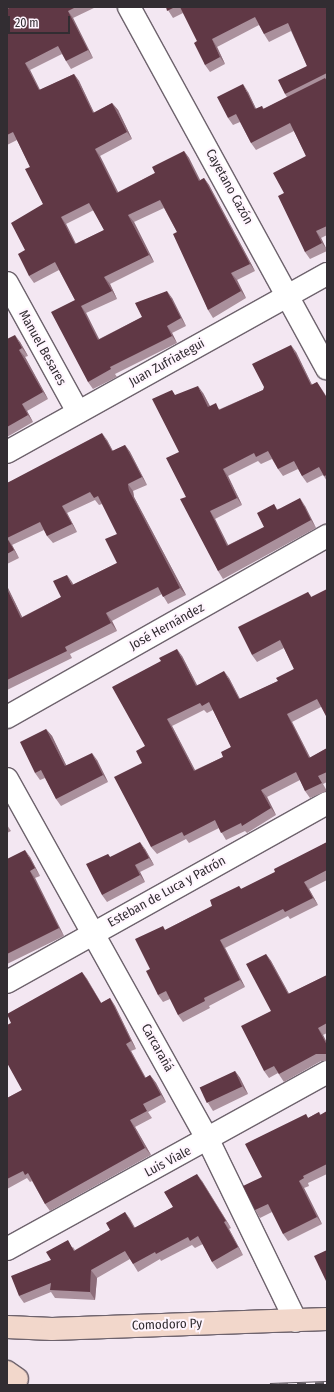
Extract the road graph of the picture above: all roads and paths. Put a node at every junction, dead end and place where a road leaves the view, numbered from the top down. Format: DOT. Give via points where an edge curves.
graph roads {
  1 [pos="129,7"];
  2 [pos="327,274"];
  3 [pos="7,283"];
  4 [pos="289,296"];
  5 [pos="327,368"];
  6 [pos="78,412"];
  7 [pos="7,452"];
  8 [pos="327,536"];
  9 [pos="7,717"];
  10 [pos="7,779"];
  11 [pos="327,803"];
  12 [pos="94,933"];
  13 [pos="7,982"];
  14 [pos="327,1072"];
  15 [pos="208,1140"];
  16 [pos="7,1249"];
  17 [pos="327,1319"];
  18 [pos="296,1321"];
  19 [pos="7,1326"];
  1 -- 4 [label="street, Cayetano Cazón"];
  2 -- 4 [label="street, Juan Zufriategui"];
  3 -- 6 [label="street, Manuel Besares"];
  4 -- 5 [label="street, Cayetano Cazón"];
  4 -- 6 [label="street, Juan Zufriategui"];
  6 -- 7 [label="street, Juan Zufriategui"];
  8 -- 9 [label="street, José Hernández"];
  10 -- 12 [label="street, Carcarañá"];
  11 -- 12 [label="street, Esteban de Luca y Patrón"];
  12 -- 13 [label="street, Esteban de Luca y Patrón"];
  12 -- 15 [label="street, Carcarañá"];
  14 -- 15 [label="street, Luis Viale"];
  15 -- 16 [label="street, Luis Viale"];
  15 -- 18 [label="street, Carcarañá"];
  17 -- 18 [label="street, Comodoro Py"];
  18 -- 19 [label="street, Comodoro Py" via="52,1329"];
}
